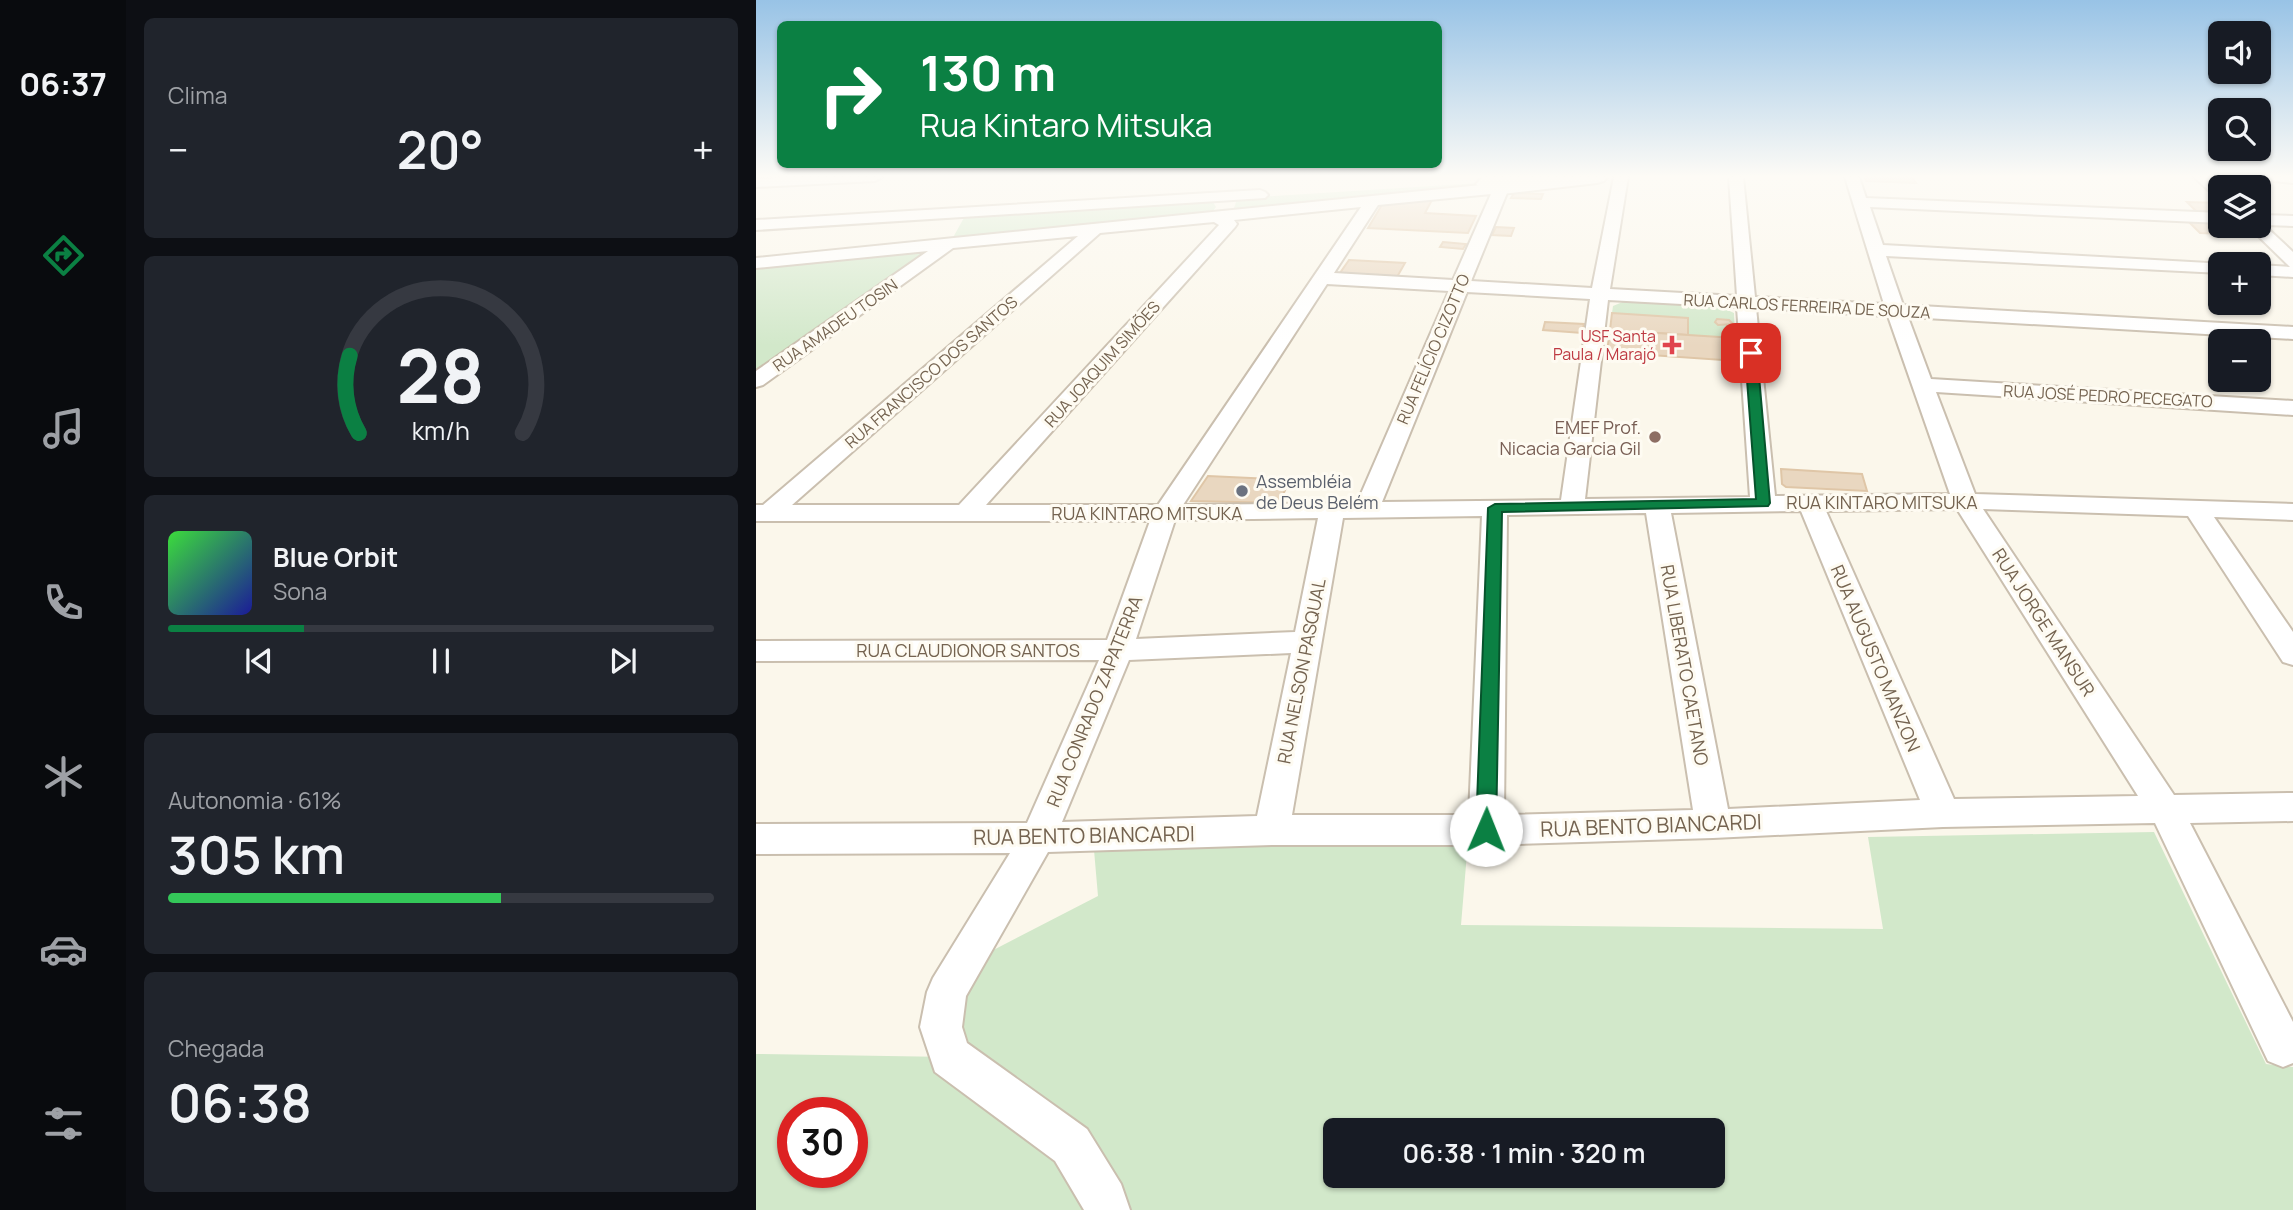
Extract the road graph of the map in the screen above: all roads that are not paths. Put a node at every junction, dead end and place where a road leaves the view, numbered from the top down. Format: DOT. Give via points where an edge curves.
graph roads {
  1 [pos="1067,233"];
  2 [pos="1090,233"];
  3 [pos="1215,233"];
  4 [pos="1351,233"];
  5 [pos="1480,233"];
  6 [pos="1611,233"];
  7 [pos="1741,233"];
  8 [pos="1871,233"];
  9 [pos="2268,238"];
  10 [pos="948,245"];
  11 [pos="1876,250"];
  12 [pos="2293,262"];
  13 [pos="756,263"];
  14 [pos="2208,267"];
  15 [pos="2271,271"];
  16 [pos="2293,272"];
  17 [pos="1322,278"];
  18 [pos="1459,286"];
  19 [pos="1600,295"];
  20 [pos="1747,303"];
  21 [pos="1896,311"];
  22 [pos="2293,333"];
  23 [pos="756,381"];
  24 [pos="1922,385"];
  25 [pos="2293,408"];
  26 [pos="1965,501"];
  27 [pos="1810,502"];
  28 [pos="1763,503"];
  29 [pos="1657,505"];
  30 [pos="1572,507"];
  31 [pos="1495,508"];
  32 [pos="2196,509"];
  33 [pos="1366,510"];
  34 [pos="1332,512"];
  35 [pos="2293,512"];
  36 [pos="762,513"];
  37 [pos="966,513"];
  38 [pos="1165,513"];
  39 [pos="1305,642"];
  40 [pos="1118,650"];
  41 [pos="756,651"];
  42 [pos="2293,655"];
  43 [pos="2293,807"];
  44 [pos="2165,809"];
  45 [pos="1943,813"];
  46 [pos="1713,824"];
  47 [pos="1272,830"];
  48 [pos="1486,830"];
  49 [pos="1038,838"];
  50 [pos="756,839"];
  51 [pos="2283,1046"];
  52 [pos="1107,1210"];
  1 -- 10 [label="street"];
  2 -- 36 [label="street, RUA FRANCISCO DOS SANTOS"];
  3 -- 37 [label="street, RUA JOAQUIM SIMÕES"];
  4 -- 17 [label="street, RUA CONRADO ZAPATERRA"];
  5 -- 18 [label="street, RUA FELÍCIO CIZOTTO"];
  6 -- 19 [label="street"];
  7 -- 20 [label="street"];
  8 -- 11 [label="street, RUA JORGE MANSUR"];
  9 -- 12 [label="street"];
  10 -- 13 [label="street"];
  10 -- 23 [label="street, RUA AMADEU TOSIN"];
  11 -- 14 [label="street"];
  11 -- 21 [label="street, RUA JORGE MANSUR"];
  15 -- 16 [label="street"];
  17 -- 18 [label="street, RUA CARLOS FERREIRA DE SOUZA"];
  17 -- 38 [label="street, RUA CONRADO ZAPATERRA"];
  18 -- 19 [label="street, RUA CARLOS FERREIRA DE SOUZA"];
  18 -- 33 [label="street, RUA FELÍCIO CIZOTTO"];
  19 -- 20 [label="street, RUA CARLOS FERREIRA DE SOUZA"];
  19 -- 30 [label="street"];
  20 -- 21 [label="street, RUA CARLOS FERREIRA DE SOUZA"];
  20 -- 28 [label="street"];
  21 -- 22 [label="street, RUA CARLOS FERREIRA DE SOUZA"];
  21 -- 24 [label="street, RUA JORGE MANSUR"];
  24 -- 25 [label="street, RUA JOSÉ PEDRO PECEGATO"];
  24 -- 26 [label="street, RUA JORGE MANSUR"];
  26 -- 27 [label="street, RUA KINTARO MITSUKA"];
  26 -- 32 [label="street, RUA KINTARO MITSUKA"];
  26 -- 44 [label="street, RUA JORGE MANSUR"];
  27 -- 28 [label="street, RUA KINTARO MITSUKA"];
  27 -- 45 [label="street, RUA AUGUSTO MANZON"];
  28 -- 29 [label="street, RUA KINTARO MITSUKA"];
  29 -- 30 [label="street, RUA KINTARO MITSUKA"];
  29 -- 46 [label="street, RUA LIBERATO CAETANO"];
  30 -- 31 [label="street, RUA KINTARO MITSUKA"];
  31 -- 33 [label="street, RUA KINTARO MITSUKA"];
  31 -- 48 [label="street"];
  32 -- 35 [label="street, RUA KINTARO MITSUKA"];
  32 -- 42 [label="street"];
  33 -- 34 [label="street, RUA KINTARO MITSUKA"];
  34 -- 38 [label="street, RUA KINTARO MITSUKA"];
  34 -- 39 [label="street, RUA NELSON PASQUAL"];
  36 -- 37 [label="street, RUA KINTARO MITSUKA"];
  37 -- 38 [label="street, RUA KINTARO MITSUKA"];
  38 -- 40 [label="street, RUA CONRADO ZAPATERRA"];
  39 -- 40 [label="street, RUA CLAUDIONOR SANTOS"];
  39 -- 47 [label="street, RUA NELSON PASQUAL"];
  40 -- 41 [label="street, RUA CLAUDIONOR SANTOS"];
  40 -- 49 [label="street, RUA CONRADO ZAPATERRA"];
  43 -- 44 [label="street, RUA BENTO BIANCARDI"];
  44 -- 45 [label="street, RUA BENTO BIANCARDI"];
  44 -- 51 [label="street, RUA JORGE MANSUR"];
  45 -- 46 [label="street, RUA BENTO BIANCARDI"];
  46 -- 48 [label="street, RUA BENTO BIANCARDI"];
  47 -- 48 [label="street, RUA BENTO BIANCARDI"];
  47 -- 49 [label="street, RUA BENTO BIANCARDI"];
  49 -- 50 [label="street, RUA BENTO BIANCARDI"];
  49 -- 52 [label="street, RUA CONRADO ZAPATERRA" via="947,992 941,1027 950,1057 1070,1145"];
}
